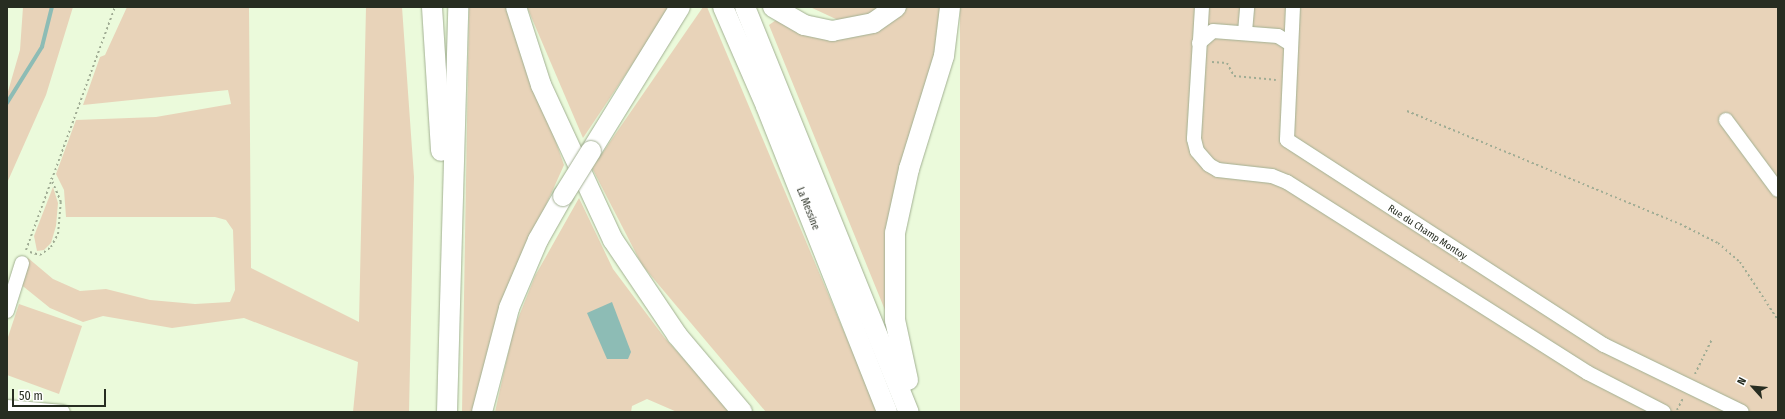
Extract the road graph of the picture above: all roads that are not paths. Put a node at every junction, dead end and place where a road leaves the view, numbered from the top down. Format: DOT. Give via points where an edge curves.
graph roads {
  1 [pos="432,7"];
  2 [pos="458,7"];
  3 [pos="516,7"];
  4 [pos="722,7"];
  5 [pos="745,7"];
  6 [pos="772,7"];
  7 [pos="896,7"];
  8 [pos="950,7"];
  9 [pos="1202,7"];
  10 [pos="1247,7"];
  11 [pos="1293,7"];
  12 [pos="684,10"];
  13 [pos="1245,32"];
  14 [pos="1200,43"];
  15 [pos="1291,44"];
  16 [pos="1726,120"];
  17 [pos="1778,190"];
  18 [pos="451,238"];
  19 [pos="24,257"];
  20 [pos="7,311"];
  21 [pos="7,407"];
  22 [pos="63,412"];
  23 [pos="447,412"];
  24 [pos="482,412"];
  25 [pos="742,412"];
  26 [pos="888,412"];
  27 [pos="910,412"];
  28 [pos="1664,412"];
  29 [pos="1742,412"];
  1 -- 18 [label="highway" via="442,198"];
  2 -- 18 [label="highway"];
  3 -- 25 [label="highway" via="547,98 613,240 673,329"];
  4 -- 26 [label="highway, La Messine" via="766,106"];
  5 -- 27 [label="highway, La Messine"];
  6 -- 7 [label="highway" via="804,24 832,31 873,23"];
  8 -- 27 [label="highway" via="944,56 909,169 895,233 894,313"];
  9 -- 14 [label="street"];
  10 -- 13 [label="street"];
  11 -- 15 [label="street, Rue du Champ Montoy"];
  12 -- 24 [label="highway, bridge" via="634,84 538,240 509,308"];
  13 -- 14 [label="street" via="1213,31"];
  13 -- 15 [label="street" via="1278,36"];
  14 -- 28 [label="street" via="1194,139 1197,151 1209,165 1218,170 1272,176 1287,182 1588,373"];
  15 -- 29 [label="street, Rue du Champ Montoy" via="1287,140 1303,153 1604,345"];
  16 -- 17 [label="street"];
  18 -- 23 [label="highway"];
  19 -- 20 [label="street"];
  21 -- 22 [label="street"];
}
